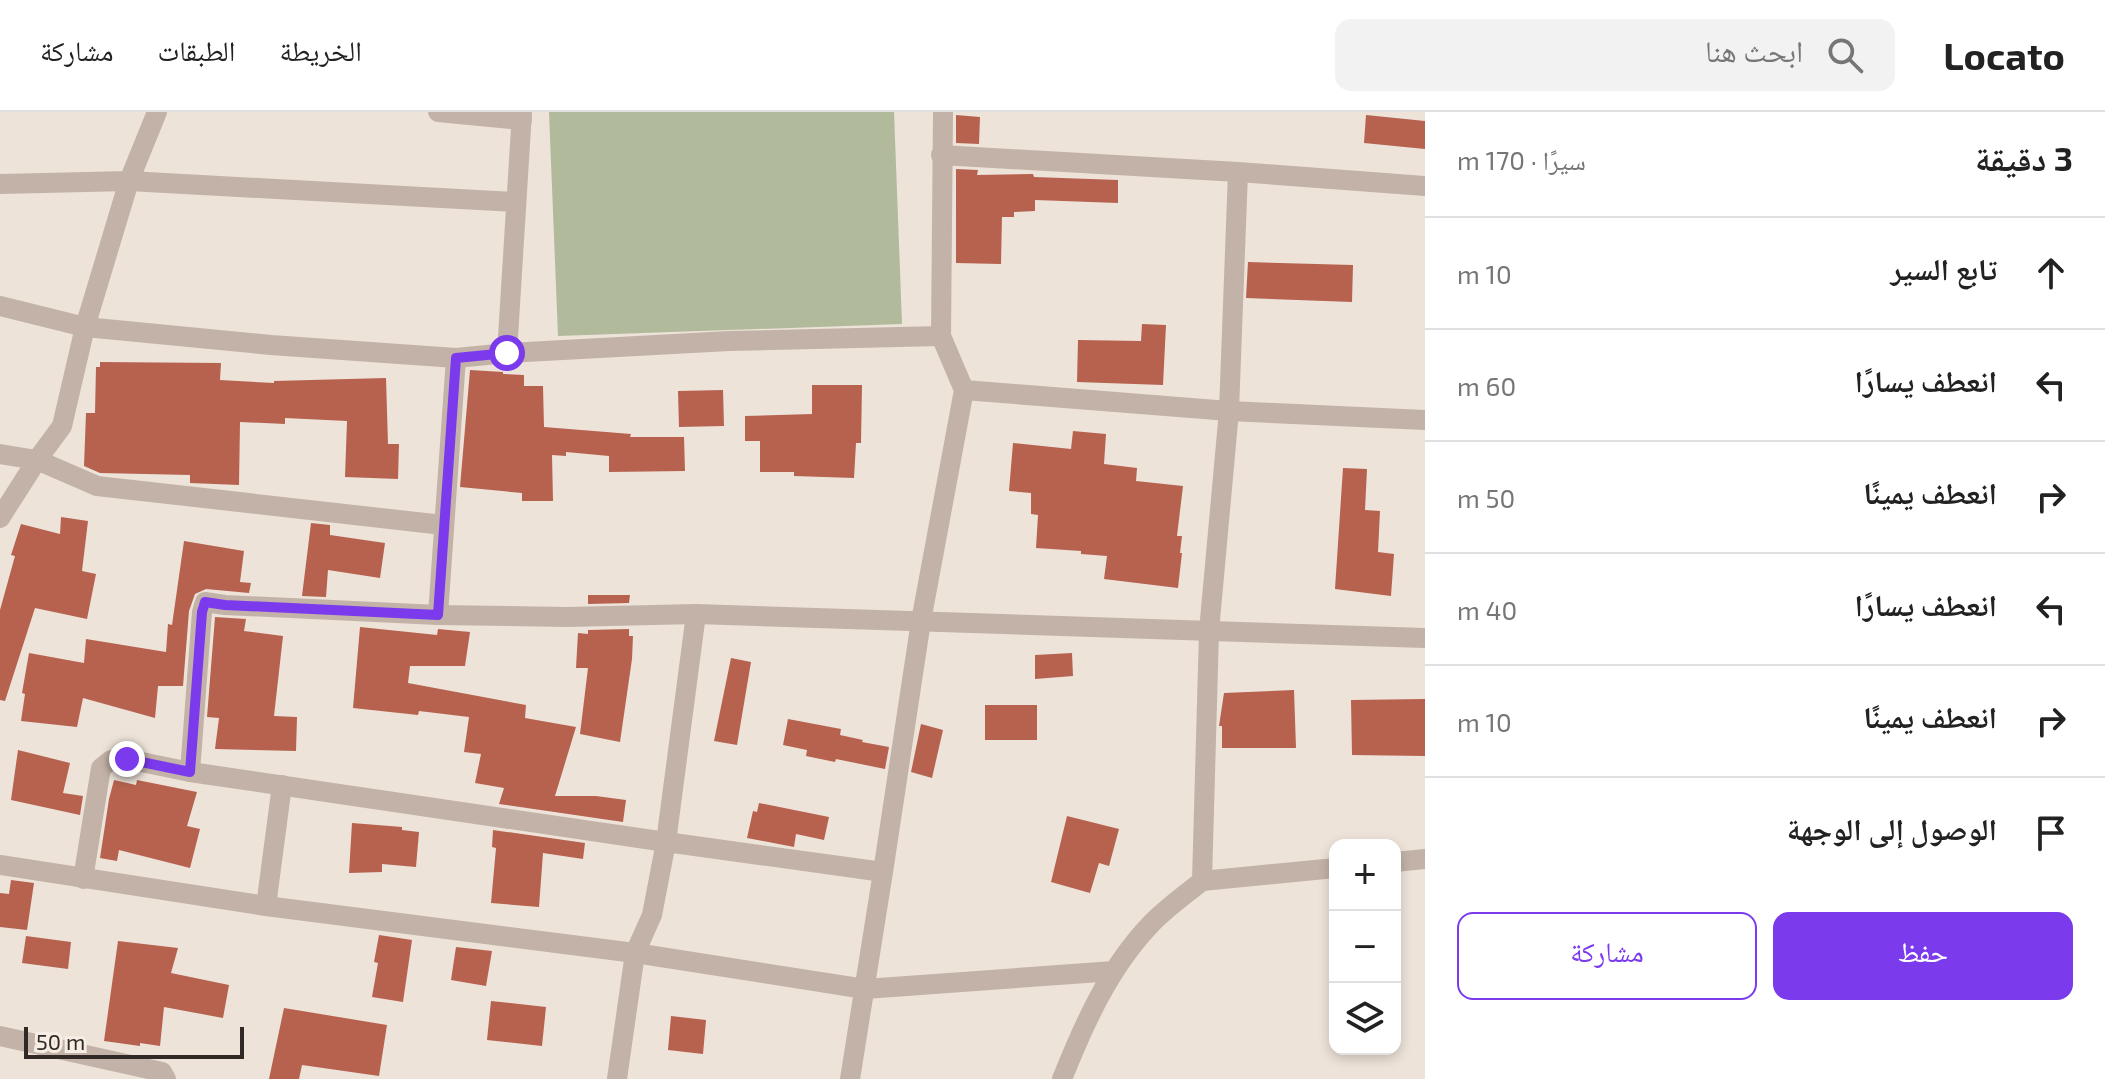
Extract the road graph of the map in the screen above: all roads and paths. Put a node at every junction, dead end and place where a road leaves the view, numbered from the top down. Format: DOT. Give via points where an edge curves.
graph roads {
  1 [pos="157,112"];
  2 [pos="438,112"];
  3 [pos="943,112"];
  4 [pos="522,116"];
  5 [pos="941,155"];
  6 [pos="1238,172"];
  7 [pos="129,181"];
  8 [pos="0,184"];
  9 [pos="1425,186"];
  10 [pos="516,202"];
  11 [pos="0,306"];
  12 [pos="85,327"];
  13 [pos="941,336"];
  14 [pos="507,353"];
  15 [pos="456,358"];
  16 [pos="964,390"];
  17 [pos="1229,411"];
  18 [pos="1425,420"];
  19 [pos="0,454"];
  20 [pos="37,460"];
  21 [pos="0,518"];
  22 [pos="443,525"];
  23 [pos="696,614"];
  24 [pos="438,615"];
  25 [pos="921,621"];
  26 [pos="1209,631"];
  27 [pos="1425,638"];
  28 [pos="190,772"];
  29 [pos="282,785"];
  30 [pos="666,842"];
  31 [pos="1425,859"];
  32 [pos="1401,861"];
  33 [pos="0,865"];
  34 [pos="1329,869"];
  35 [pos="883,872"];
  36 [pos="83,879"];
  37 [pos="1202,881"];
  38 [pos="266,906"];
  39 [pos="635,953"];
  40 [pos="1114,971"];
  41 [pos="865,989"];
  42 [pos="0,1036"];
  43 [pos="166,1079"];
  44 [pos="617,1079"];
  45 [pos="850,1079"];
  46 [pos="1062,1079"];
  1 -- 7 [label="street"];
  2 -- 4 [label="street"];
  3 -- 5 [label="street"];
  4 -- 10 [label="street"];
  5 -- 6 [label="street"];
  5 -- 13 [label="street"];
  6 -- 9 [label="street"];
  6 -- 17 [label="street"];
  7 -- 8 [label="street"];
  7 -- 10 [label="street"];
  7 -- 12 [label="street"];
  10 -- 14 [label="street"];
  11 -- 12 [label="street"];
  12 -- 15 [label="street"];
  12 -- 20 [label="street" via="62,426"];
  13 -- 14 [label="street"];
  13 -- 16 [label="street"];
  14 -- 15 [label="street"];
  15 -- 22 [label="street"];
  16 -- 17 [label="street"];
  16 -- 25 [label="street"];
  17 -- 18 [label="street"];
  17 -- 26 [label="street"];
  19 -- 20 [label="street"];
  20 -- 21 [label="street"];
  20 -- 22 [label="street" via="97,486"];
  22 -- 24 [label="street"];
  23 -- 24 [label="street"];
  23 -- 25 [label="street"];
  23 -- 30 [label="street"];
  24 -- 28 [label="street" via="205,602"];
  25 -- 26 [label="street"];
  25 -- 35 [label="street"];
  26 -- 27 [label="street"];
  26 -- 37 [label="street"];
  28 -- 29 [label="street"];
  28 -- 36 [label="street" via="127,759 111,760 101,768"];
  29 -- 30 [label="street"];
  29 -- 38 [label="street"];
  30 -- 35 [label="street"];
  30 -- 39 [label="street" via="652,915"];
  31 -- 32 [label="street"];
  33 -- 36 [label="street"];
  34 -- 37 [label="street"];
  35 -- 41 [label="street"];
  36 -- 38 [label="street"];
  37 -- 40 [label="street" via="1150,925"];
  38 -- 39 [label="street"];
  39 -- 41 [label="street"];
  39 -- 44 [label="street"];
  40 -- 41 [label="street"];
  40 -- 46 [label="street"];
  41 -- 45 [label="street"];
  42 -- 43 [label="street" via="162,1072"];
}
